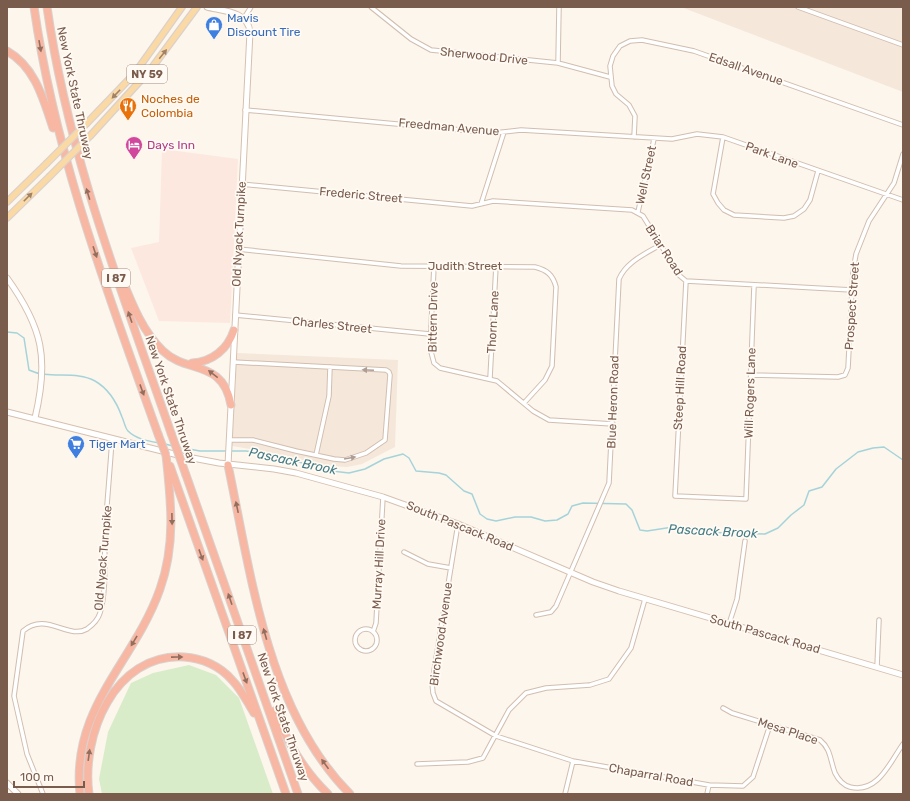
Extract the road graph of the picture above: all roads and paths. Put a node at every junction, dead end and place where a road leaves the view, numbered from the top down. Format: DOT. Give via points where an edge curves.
graph roads {
  1 [pos="34,7"];
  2 [pos="46,7"];
  3 [pos="50,7"];
  4 [pos="182,7"];
  5 [pos="197,7"];
  6 [pos="207,7"];
  7 [pos="251,7"];
  8 [pos="371,7"];
  9 [pos="559,7"];
  10 [pos="798,7"];
  11 [pos="244,18"];
  12 [pos="51,37"];
  13 [pos="903,45"];
  14 [pos="7,51"];
  15 [pos="558,63"];
  16 [pos="610,77"];
  17 [pos="245,110"];
  18 [pos="903,125"];
  19 [pos="504,132"];
  20 [pos="634,137"];
  21 [pos="723,137"];
  22 [pos="654,139"];
  23 [pos="903,154"];
  24 [pos="818,171"];
  25 [pos="241,184"];
  26 [pos="74,188"];
  27 [pos="887,195"];
  28 [pos="903,200"];
  29 [pos="7,202"];
  30 [pos="481,204"];
  31 [pos="638,212"];
  32 [pos="7,218"];
  33 [pos="96,218"];
  34 [pos="660,245"];
  35 [pos="238,250"];
  36 [pos="434,266"];
  37 [pos="496,266"];
  38 [pos="7,278"];
  39 [pos="686,280"];
  40 [pos="754,286"];
  41 [pos="852,290"];
  42 [pos="235,316"];
  43 [pos="234,330"];
  44 [pos="430,334"];
  45 [pos="178,360"];
  46 [pos="233,362"];
  47 [pos="330,367"];
  48 [pos="752,375"];
  49 [pos="490,378"];
  50 [pos="524,402"];
  51 [pos="231,405"];
  52 [pos="7,412"];
  53 [pos="35,418"];
  54 [pos="613,424"];
  55 [pos="112,439"];
  56 [pos="229,442"];
  57 [pos="316,454"];
  58 [pos="228,465"];
  59 [pos="172,480"];
  60 [pos="383,497"];
  61 [pos="746,499"];
  62 [pos="458,524"];
  63 [pos="745,541"];
  64 [pos="404,552"];
  65 [pos="451,568"];
  66 [pos="571,573"];
  67 [pos="645,599"];
  68 [pos="536,615"];
  69 [pos="879,620"];
  70 [pos="730,624"];
  71 [pos="373,632"];
  72 [pos="877,667"];
  73 [pos="903,675"];
  74 [pos="258,678"];
  75 [pos="723,708"];
  76 [pos="770,725"];
  77 [pos="263,730"];
  78 [pos="496,736"];
  79 [pos="903,744"];
  80 [pos="573,761"];
  81 [pos="417,764"];
  82 [pos="7,783"];
  83 [pos="709,786"];
  84 [pos="18,794"];
  85 [pos="43,794"];
  86 [pos="80,794"];
  87 [pos="89,794"];
  88 [pos="286,794"];
  89 [pos="298,794"];
  90 [pos="328,794"];
  91 [pos="350,794"];
  92 [pos="566,794"];
  93 [pos="707,794"];
  1 -- 26 [label="highway, New York State Thruway / I 87, one-way" via="50,95"];
  2 -- 12 [label="highway, New York State Thruway / I 87"];
  3 -- 12 [label="highway"];
  4 -- 29 [label="main road, NY 59, one-way, bridge" via="135,73"];
  32 -- 5 [label="main road, NY 59, one-way, bridge" via="90,135 155,64"];
  6 -- 11 [label="street"];
  7 -- 11 [label="street"];
  8 -- 15 [label="street, Sherwood Drive" via="411,39 431,50"];
  9 -- 15 [label="street"];
  10 -- 13 [label="street"];
  11 -- 17 [label="street, Old Nyack Turnpike" via="250,32"];
  33 -- 12 [label="highway, New York State Thruway / I 87, one-way" via="72,136"];
  14 -- 26 [label="highway" via="27,67 38,85"];
  15 -- 16 [label="street, Sherwood Drive"];
  16 -- 18 [label="street, Edsall Avenue" via="612,61 620,46 630,41 642,40 694,51"];
  16 -- 20 [label="street" via="616,94 629,105 635,116"];
  17 -- 19 [label="street, Freedman Avenue"];
  17 -- 25 [label="street, Old Nyack Turnpike"];
  19 -- 20 [label="street, Freedman Avenue" via="521,130"];
  19 -- 30 [label="street"];
  20 -- 22 [label="street, Freedman Avenue"];
  21 -- 22 [label="street, Park Lane" via="697,134 672,139"];
  21 -- 24 [label="street, Park Lane"];
  21 -- 24 [label="street" via="713,194 724,210 734,215 784,218 794,216 804,209 810,200"];
  22 -- 31 [label="street, Well Street"];
  23 -- 27 [label="street, Prospect Street" via="894,183"];
  24 -- 27 [label="street, Park Lane"];
  25 -- 30 [label="street, Frederic Street" via="472,206"];
  25 -- 35 [label="street, Old Nyack Turnpike"];
  26 -- 59 [label="highway, New York State Thruway / I 87, one-way, bridge" via="166,455"];
  27 -- 28 [label="street, Park Lane"];
  27 -- 41 [label="street, Prospect Street" via="869,221 856,254"];
  30 -- 31 [label="street, Briar Road" via="493,201"];
  31 -- 34 [label="street, Briar Road"];
  33 -- 45 [label="highway" via="139,318 160,348"];
  74 -- 33 [label="highway, New York State Thruway / I 87, one-way, bridge"];
  34 -- 39 [label="street, Briar Road" via="680,276"];
  34 -- 54 [label="street, Blue Heron Road" via="629,265 619,278"];
  35 -- 36 [label="street, Judith Street" via="401,266"];
  35 -- 42 [label="street, Old Nyack Turnpike"];
  36 -- 37 [label="street, Judith Street"];
  36 -- 44 [label="street, Bittern Drive"];
  37 -- 49 [label="street, Thorn Lane"];
  37 -- 50 [label="street, Judith Street" via="542,269 549,272 556,287 552,366 545,380"];
  38 -- 53 [label="street" via="25,304 41,348 43,377"];
  39 -- 40 [label="street, Briar Road"];
  39 -- 61 [label="street, Steep Hill Road" via="675,496"];
  40 -- 41 [label="street, Briar Road"];
  40 -- 48 [label="street, Will Rogers Lane"];
  41 -- 48 [label="street, Prospect Street" via="848,368 845,375 838,378"];
  42 -- 43 [label="street, Old Nyack Turnpike"];
  42 -- 44 [label="street, Charles Street"];
  43 -- 45 [label="highway" via="228,344 212,358 196,362"];
  43 -- 46 [label="street, Old Nyack Turnpike"];
  44 -- 49 [label="street, Bittern Drive" via="431,356 440,368"];
  51 -- 45 [label="highway, one-way" via="224,386 213,373"];
  46 -- 47 [label="street"];
  46 -- 51 [label="street, Old Nyack Turnpike"];
  47 -- 57 [label="street" via="328,396"];
  57 -- 47 [label="street, one-way" via="334,459 356,457 381,445 386,437 389,372"];
  48 -- 61 [label="street, Will Rogers Lane"];
  49 -- 50 [label="street, Bittern Drive" via="504,385"];
  50 -- 54 [label="street, Bittern Drive" via="541,417 549,420"];
  51 -- 56 [label="street, Old Nyack Turnpike"];
  52 -- 53 [label="street, South Pascack Road"];
  53 -- 55 [label="street, South Pascack Road"];
  54 -- 66 [label="street, Blue Heron Road" via="610,483"];
  55 -- 58 [label="street, South Pascack Road"];
  55 -- 85 [label="street, Old Nyack Turnpike" via="100,612 96,622 85,630 76,631 40,623 32,624 24,631 14,696 27,754"];
  56 -- 57 [label="street" via="253,440"];
  56 -- 58 [label="street, Old Nyack Turnpike"];
  58 -- 60 [label="street, South Pascack Road" via="296,473"];
  91 -- 58 [label="highway, one-way" via="327,768 313,746 293,709 278,672 260,612"];
  59 -- 77 [label="highway, New York State Thruway / I 87, one-way"];
  59 -- 86 [label="highway, one-way" via="172,531 164,577 150,613 102,694 89,722 80,755"];
  60 -- 62 [label="street, South Pascack Road"];
  60 -- 71 [label="street, Murray Hill Drive" via="376,623"];
  62 -- 65 [label="street, Birchwood Avenue"];
  62 -- 66 [label="street, South Pascack Road"];
  63 -- 70 [label="street" via="738,594"];
  64 -- 65 [label="street" via="428,564"];
  65 -- 78 [label="street, Birchwood Avenue" via="432,683 433,692 436,702"];
  66 -- 67 [label="street, South Pascack Road"];
  66 -- 68 [label="street, Blue Heron Road" via="556,606 551,612"];
  67 -- 70 [label="street, South Pascack Road"];
  67 -- 78 [label="street" via="631,648 609,679 526,693 510,710"];
  69 -- 72 [label="street"];
  70 -- 72 [label="street, South Pascack Road"];
  71 -- 71 [label="street, Murray Hill Drive" via="365,629 358,632 355,640 358,648 366,651 374,647 376,639"];
  72 -- 73 [label="street, South Pascack Road"];
  74 -- 89 [label="highway, New York State Thruway / I 87"];
  74 -- 90 [label="highway" via="291,747"];
  75 -- 76 [label="street, Mesa Place"];
  76 -- 79 [label="street, Mesa Place" via="820,740 830,753 835,773 840,781 856,788 868,787 876,781"];
  76 -- 83 [label="street, Chaparral Road" via="753,776 747,783 743,786"];
  87 -- 77 [label="highway, one-way" via="87,773 90,748 103,710 124,680 134,671 153,661 173,657 192,658 221,670 237,685"];
  77 -- 88 [label="highway, New York State Thruway / I 87"];
  78 -- 80 [label="street, Chaparral Road"];
  78 -- 81 [label="street" via="483,758 475,761"];
  80 -- 83 [label="street, Chaparral Road"];
  80 -- 92 [label="street"];
  82 -- 84 [label="street"];
  83 -- 93 [label="street"];
}
